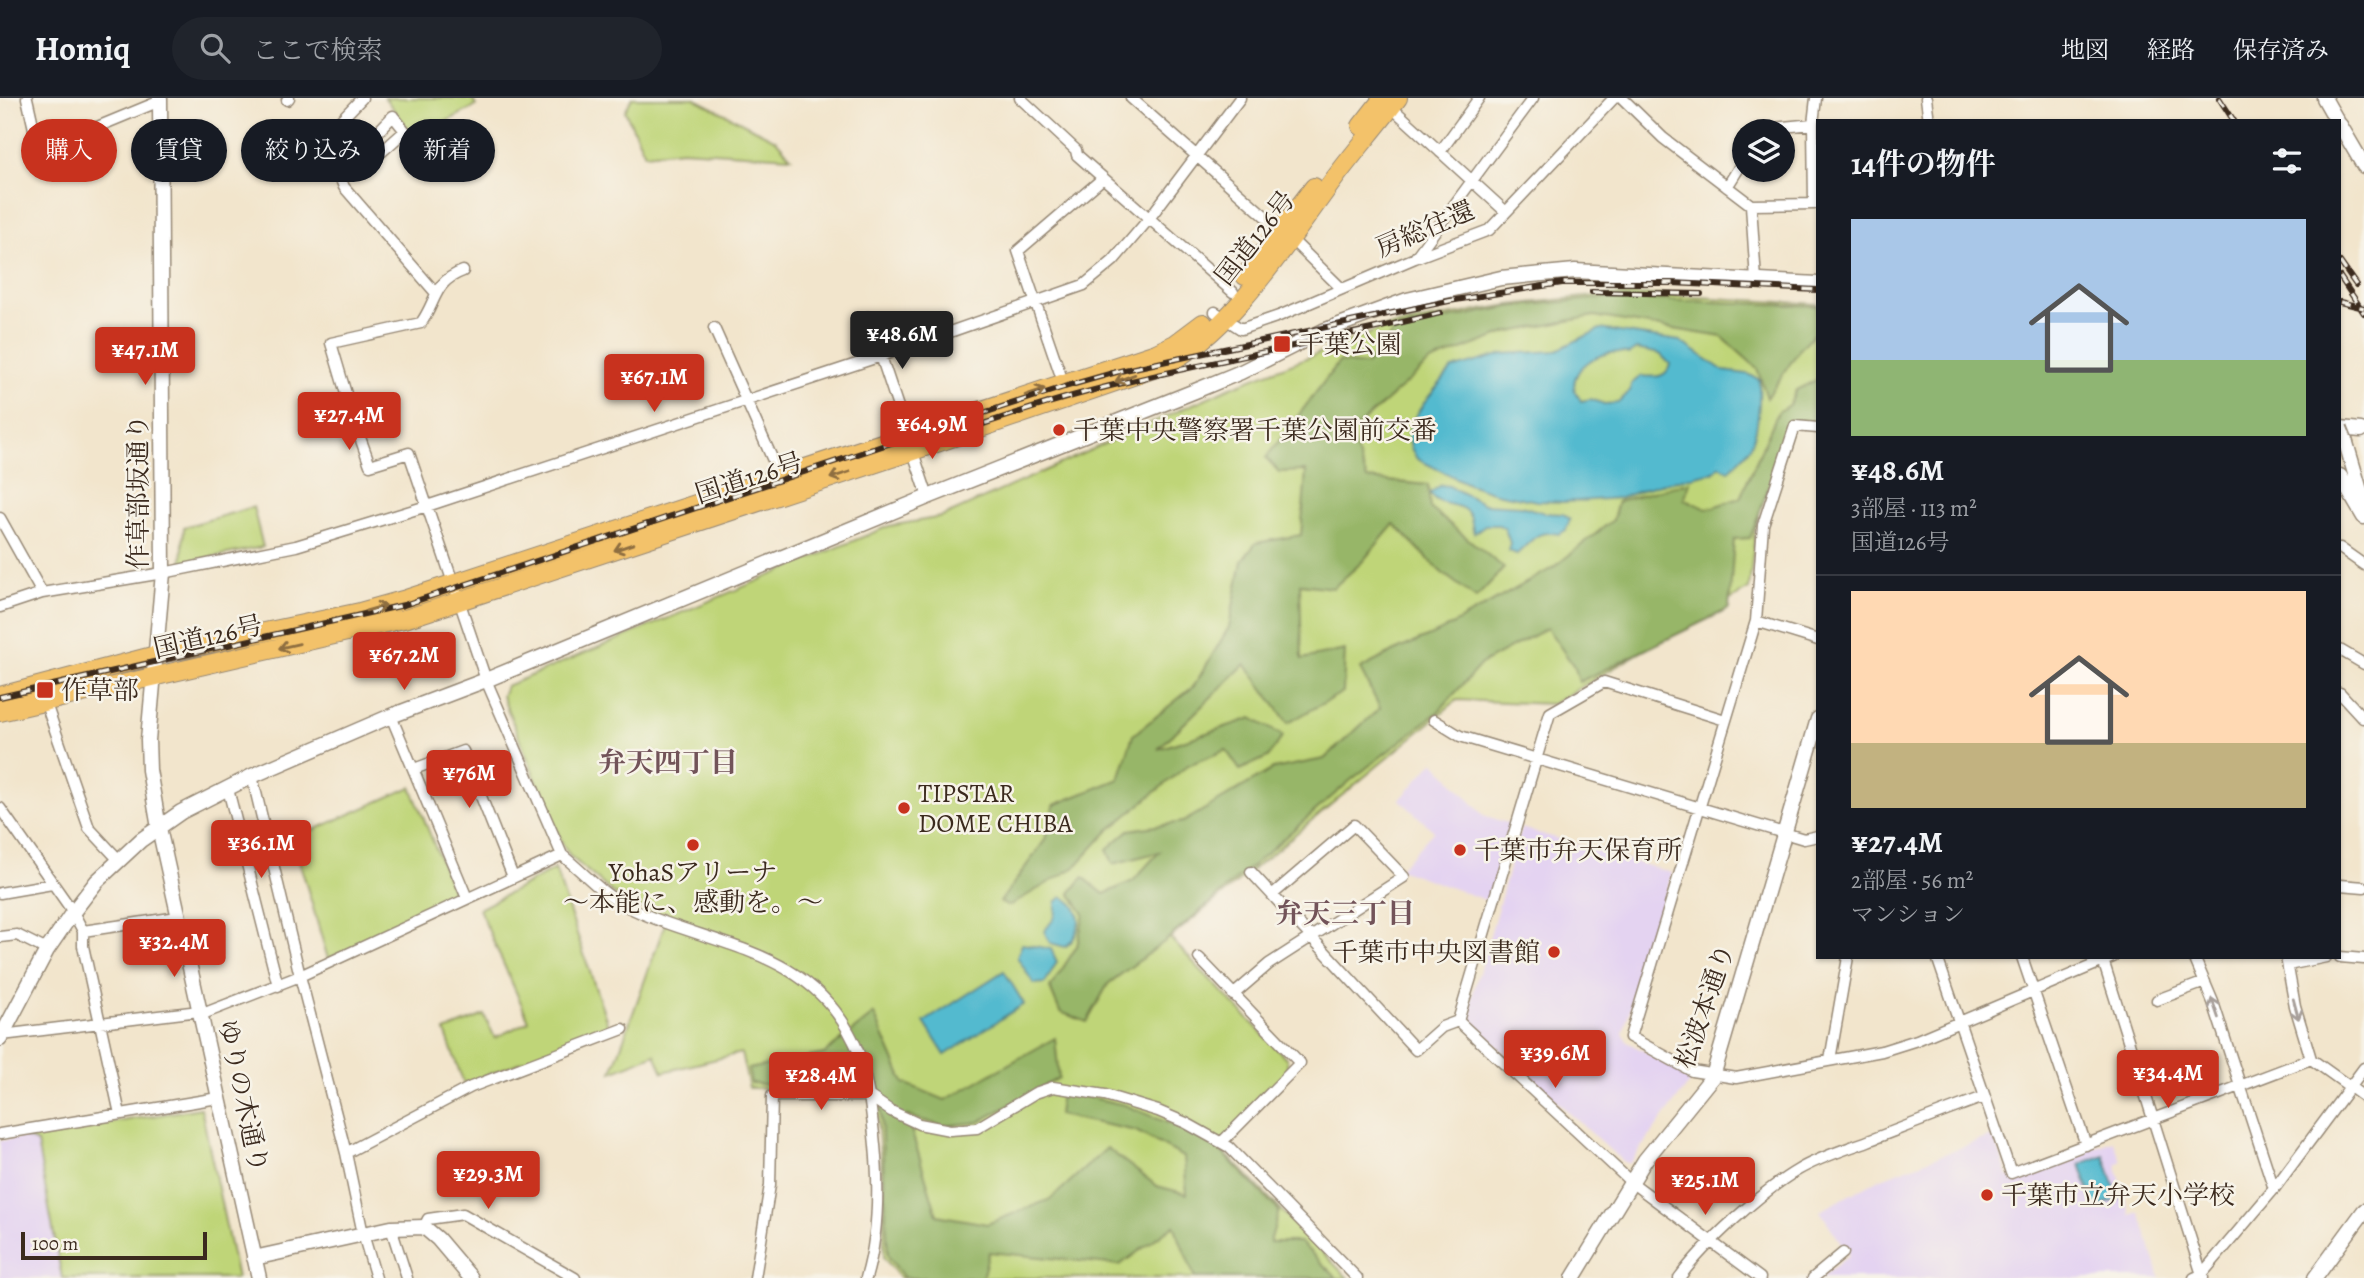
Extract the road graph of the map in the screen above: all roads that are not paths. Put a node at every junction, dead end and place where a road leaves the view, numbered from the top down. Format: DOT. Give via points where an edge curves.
graph roads {
  1 [pos="27,98"];
  2 [pos="362,98"];
  3 [pos="1020,98"];
  4 [pos="1131,98"];
  5 [pos="1240,98"];
  6 [pos="1479,98"];
  7 [pos="1533,98"];
  8 [pos="1614,98"];
  9 [pos="1622,98"];
  10 [pos="1816,98"];
  11 [pos="1926,98"];
  12 [pos="2324,98"];
  13 [pos="160,99"];
  14 [pos="1387,100"];
  15 [pos="342,119"];
  16 [pos="1928,119"];
  17 [pos="2337,119"];
  18 [pos="385,124"];
  19 [pos="1813,124"];
  20 [pos="1795,126"];
  21 [pos="2341,126"];
  22 [pos="385,149"];
  23 [pos="1440,152"];
  24 [pos="1196,157"];
  25 [pos="2364,166"];
  26 [pos="1102,179"];
  27 [pos="1732,179"];
  28 [pos="1471,181"];
  29 [pos="342,182"];
  30 [pos="1727,187"];
  31 [pos="1751,205"];
  32 [pos="1506,212"];
  33 [pos="1148,220"];
  34 [pos="1286,235"];
  35 [pos="1415,258"];
  36 [pos="463,271"];
  37 [pos="1756,280"];
  38 [pos="1816,284"];
  39 [pos="1342,289"];
  40 [pos="435,292"];
  41 [pos="1233,292"];
  42 [pos="1037,303"];
  43 [pos="1220,315"];
  44 [pos="868,317"];
  45 [pos="713,328"];
  46 [pos="881,356"];
  47 [pos="1063,382"];
  48 [pos="746,400"];
  49 [pos="1816,428"];
  50 [pos="2341,428"];
  51 [pos="2341,430"];
  52 [pos="2361,430"];
  53 [pos="909,444"];
  54 [pos="780,476"];
  55 [pos="2341,478"];
  56 [pos="928,497"];
  57 [pos="2364,504"];
  58 [pos="427,506"];
  59 [pos="0,517"];
  60 [pos="2364,517"];
  61 [pos="2344,552"];
  62 [pos="2364,565"];
  63 [pos="163,573"];
  64 [pos="454,584"];
  65 [pos="42,593"];
  66 [pos="459,601"];
  67 [pos="0,607"];
  68 [pos="1755,621"];
  69 [pos="1816,639"];
  70 [pos="2341,651"];
  71 [pos="156,655"];
  72 [pos="2364,664"];
  73 [pos="154,676"];
  74 [pos="486,680"];
  75 [pos="2341,693"];
  76 [pos="0,696"];
  77 [pos="45,701"];
  78 [pos="0,712"];
  79 [pos="391,716"];
  80 [pos="2363,719"];
  81 [pos="1434,720"];
  82 [pos="1725,720"];
  83 [pos="1816,726"];
  84 [pos="1536,759"];
  85 [pos="414,769"];
  86 [pos="252,776"];
  87 [pos="228,789"];
  88 [pos="1698,807"];
  89 [pos="0,808"];
  90 [pos="159,828"];
  91 [pos="1785,833"];
  92 [pos="1816,839"];
  93 [pos="562,855"];
  94 [pos="118,859"];
  95 [pos="1251,872"];
  96 [pos="513,877"];
  97 [pos="52,884"];
  98 [pos="2341,884"];
  99 [pos="2364,887"];
  100 [pos="0,892"];
  101 [pos="1272,895"];
  102 [pos="467,898"];
  103 [pos="73,912"];
  104 [pos="178,917"];
  105 [pos="83,931"];
  106 [pos="0,937"];
  107 [pos="1311,939"];
  108 [pos="47,950"];
  109 [pos="2341,957"];
  110 [pos="1199,958"];
  111 [pos="1848,959"];
  112 [pos="1938,959"];
  113 [pos="2023,959"];
  114 [pos="2106,959"];
  115 [pos="2195,959"];
  116 [pos="2306,959"];
  117 [pos="2364,959"];
  118 [pos="2287,961"];
  119 [pos="300,976"];
  120 [pos="2205,982"];
  121 [pos="278,986"];
  122 [pos="2034,991"];
  123 [pos="1233,995"];
  124 [pos="2157,1000"];
  125 [pos="199,1013"];
  126 [pos="1458,1021"];
  127 [pos="99,1023"];
  128 [pos="1958,1023"];
  129 [pos="623,1029"];
  130 [pos="1,1037"];
  131 [pos="2311,1059"];
  132 [pos="1830,1060"];
  133 [pos="2364,1068"];
  134 [pos="1713,1076"];
  135 [pos="2241,1085"];
  136 [pos="2350,1087"];
  137 [pos="869,1096"];
  138 [pos="1984,1097"];
  139 [pos="2364,1097"];
  140 [pos="218,1098"];
  141 [pos="120,1114"];
  142 [pos="2154,1118"];
  143 [pos="0,1134"];
  144 [pos="1222,1142"];
  145 [pos="2086,1145"];
  146 [pos="346,1153"];
  147 [pos="1631,1182"];
  148 [pos="2274,1189"];
  149 [pos="2364,1211"];
  150 [pos="424,1227"];
  151 [pos="391,1228"];
  152 [pos="363,1234"];
  153 [pos="1711,1241"];
  154 [pos="1843,1253"];
  155 [pos="254,1258"];
  156 [pos="2199,1277"];
  157 [pos="259,1278"];
  158 [pos="376,1278"];
  159 [pos="407,1278"];
  160 [pos="471,1278"];
  161 [pos="575,1278"];
  162 [pos="755,1278"];
  163 [pos="866,1278"];
  164 [pos="1357,1278"];
  165 [pos="1573,1278"];
  166 [pos="1679,1278"];
  167 [pos="1760,1278"];
  168 [pos="1813,1278"];
  169 [pos="2315,1278"];
  1 -- 13 [label="street" via="39,151"];
  2 -- 15 [label="street"];
  3 -- 26 [label="street"];
  4 -- 24 [label="street"];
  5 -- 24 [label="street"];
  6 -- 23 [label="street"];
  7 -- 28 [label="street"];
  8 -- 32 [label="street, 房総往還"];
  9 -- 30 [label="street" via="1663,138"];
  10 -- 19 [label="street"];
  11 -- 16 [label="street"];
  12 -- 17 [label="street"];
  13 -- 63 [label="street, 作草部坂通り"];
  14 -- 23 [label="street"];
  14 -- 34 [label="highway, 国道126号" via="1335,177"];
  18 -- 22 [label="street" via="393,116 405,131"];
  19 -- 20 [label="street"];
  19 -- 31 [label="street" via="1814,204"];
  21 -- 25 [label="street"];
  23 -- 28 [label="street"];
  24 -- 33 [label="street"];
  24 -- 34 [label="street"];
  26 -- 33 [label="street"];
  26 -- 42 [label="street" via="1018,251"];
  27 -- 30 [label="street"];
  28 -- 32 [label="street"];
  28 -- 35 [label="street"];
  29 -- 40 [label="street"];
  30 -- 31 [label="street"];
  31 -- 37 [label="street"];
  32 -- 35 [label="street, 房総往還" via="1489,230"];
  33 -- 41 [label="street"];
  33 -- 42 [label="street" via="1113,261 1084,285"];
  34 -- 39 [label="street"];
  34 -- 41 [label="highway, 国道126号"];
  34 -- 43 [label="highway, 国道126号"];
  35 -- 39 [label="street, 房総往還"];
  36 -- 40 [label="street"];
  37 -- 38 [label="street"];
  37 -- 56 [label="street" via="1575,271 1501,278 1407,300 1323,331 1195,391"];
  39 -- 43 [label="street, 房総往還" via="1241,329"];
  40 -- 58 [label="street" via="421,323 331,343 370,465 409,453"];
  41 -- 43 [label="highway, 国道126号"];
  42 -- 46 [label="street"];
  42 -- 47 [label="street"];
  43 -- 47 [label="highway, 国道126号" via="1156,353"];
  43 -- 53 [label="highway, 国道126号, one-way" via="1186,352 1162,366"];
  44 -- 46 [label="street"];
  45 -- 48 [label="street"];
  46 -- 48 [label="street"];
  46 -- 53 [label="street"];
  53 -- 47 [label="highway, 国道126号, one-way"];
  48 -- 54 [label="street"];
  48 -- 58 [label="street"];
  49 -- 68 [label="street" via="1795,426 1767,513"];
  50 -- 52 [label="street"];
  51 -- 57 [label="street, bridge"];
  53 -- 54 [label="highway, 国道126号"];
  53 -- 56 [label="street"];
  53 -- 66 [label="highway, 国道126号, one-way"];
  54 -- 64 [label="highway, 国道126号"];
  55 -- 60 [label="street"];
  56 -- 74 [label="street"];
  58 -- 63 [label="street" via="296,546"];
  58 -- 64 [label="street"];
  59 -- 65 [label="street"];
  61 -- 62 [label="street"];
  63 -- 65 [label="street"];
  63 -- 71 [label="street, 作草部坂通り"];
  64 -- 66 [label="street"];
  71 -- 64 [label="highway, 国道126号, one-way" via="360,612"];
  65 -- 67 [label="street"];
  66 -- 73 [label="highway, 国道126号, one-way" via="365,629"];
  66 -- 74 [label="street"];
  68 -- 69 [label="street"];
  68 -- 82 [label="street"];
  70 -- 72 [label="street"];
  71 -- 73 [label="street, 作草部坂通り"];
  71 -- 76 [label="highway, 国道126号"];
  73 -- 77 [label="highway, 国道126号"];
  73 -- 90 [label="street, ゆりの木通り" via="148,740"];
  74 -- 79 [label="street"];
  74 -- 93 [label="street"];
  75 -- 80 [label="street"];
  77 -- 78 [label="highway, 国道126号"];
  77 -- 94 [label="street" via="89,828"];
  79 -- 85 [label="street"];
  79 -- 86 [label="street"];
  81 -- 84 [label="street" via="1460,736"];
  82 -- 84 [label="street" via="1604,682 1550,713"];
  82 -- 88 [label="street"];
  83 -- 91 [label="street, 松波本通り"];
  84 -- 88 [label="street"];
  84 -- 126 [label="street"];
  85 -- 96 [label="street" via="463,751"];
  85 -- 102 [label="street"];
  86 -- 87 [label="street"];
  86 -- 119 [label="street"];
  87 -- 90 [label="street"];
  87 -- 121 [label="street"];
  88 -- 91 [label="street"];
  88 -- 134 [label="street" via="1630,1037 1692,1071"];
  89 -- 97 [label="street"];
  90 -- 94 [label="street"];
  90 -- 104 [label="street, ゆりの木通り"];
  91 -- 92 [label="street"];
  91 -- 134 [label="street, 松波本通り"];
  93 -- 96 [label="street"];
  93 -- 137 [label="street" via="621,904 771,959 811,986 835,1011 854,1041"];
  94 -- 103 [label="street"];
  95 -- 101 [label="street"];
  96 -- 102 [label="street"];
  97 -- 100 [label="street"];
  97 -- 103 [label="street"];
  98 -- 99 [label="street"];
  101 -- 107 [label="street"];
  101 -- 107 [label="street" via="1354,825 1404,877"];
  102 -- 119 [label="street"];
  103 -- 105 [label="street"];
  103 -- 108 [label="street"];
  104 -- 105 [label="street"];
  104 -- 125 [label="street, ゆりの木通り"];
  105 -- 127 [label="street"];
  106 -- 108 [label="street" via="17,935"];
  107 -- 123 [label="street" via="1269,964"];
  107 -- 126 [label="street" via="1416,1050 1442,1027"];
  108 -- 130 [label="street"];
  109 -- 117 [label="street"];
  110 -- 123 [label="street"];
  111 -- 132 [label="street"];
  112 -- 128 [label="street"];
  113 -- 122 [label="street"];
  114 -- 122 [label="street"];
  114 -- 142 [label="street"];
  115 -- 120 [label="street"];
  116 -- 118 [label="street"];
  118 -- 131 [label="street, one-way"];
  119 -- 121 [label="street"];
  119 -- 146 [label="street"];
  120 -- 124 [label="street"];
  135 -- 120 [label="street, one-way"];
  121 -- 125 [label="street"];
  122 -- 128 [label="street"];
  122 -- 145 [label="street"];
  123 -- 144 [label="street" via="1300,1063"];
  125 -- 127 [label="street"];
  125 -- 140 [label="street, ゆりの木通り"];
  126 -- 147 [label="street"];
  127 -- 130 [label="street"];
  127 -- 141 [label="street"];
  128 -- 132 [label="street" via="1882,1051"];
  128 -- 138 [label="street"];
  129 -- 146 [label="street" via="471,1087"];
  131 -- 135 [label="street"];
  131 -- 136 [label="street"];
  132 -- 134 [label="street" via="1736,1078"];
  133 -- 136 [label="street"];
  134 -- 147 [label="street, 松波本通り"];
  135 -- 142 [label="street"];
  135 -- 148 [label="street"];
  136 -- 139 [label="street"];
  136 -- 148 [label="street"];
  137 -- 144 [label="street" via="919,1124 960,1131 977,1128 1035,1093 1066,1087 1158,1111"];
  137 -- 162 [label="street" via="772,1096 770,1185"];
  137 -- 163 [label="street" via="878,1197 874,1252"];
  138 -- 145 [label="street" via="2011,1173"];
  138 -- 153 [label="street" via="1796,1171"];
  140 -- 141 [label="street"];
  140 -- 155 [label="street, ゆりの木通り"];
  141 -- 143 [label="street"];
  142 -- 145 [label="street"];
  142 -- 156 [label="street"];
  144 -- 164 [label="street"];
  146 -- 152 [label="street"];
  147 -- 153 [label="street"];
  147 -- 165 [label="street, 松波本通り"];
  148 -- 156 [label="street"];
  149 -- 169 [label="street"];
  150 -- 151 [label="street"];
  150 -- 160 [label="street"];
  150 -- 161 [label="street" via="428,1219 463,1214"];
  151 -- 152 [label="street"];
  151 -- 159 [label="street"];
  152 -- 155 [label="street"];
  152 -- 158 [label="street"];
  153 -- 166 [label="street"];
  153 -- 167 [label="street"];
  154 -- 168 [label="street"];
  155 -- 157 [label="street, ゆりの木通り"];
}
